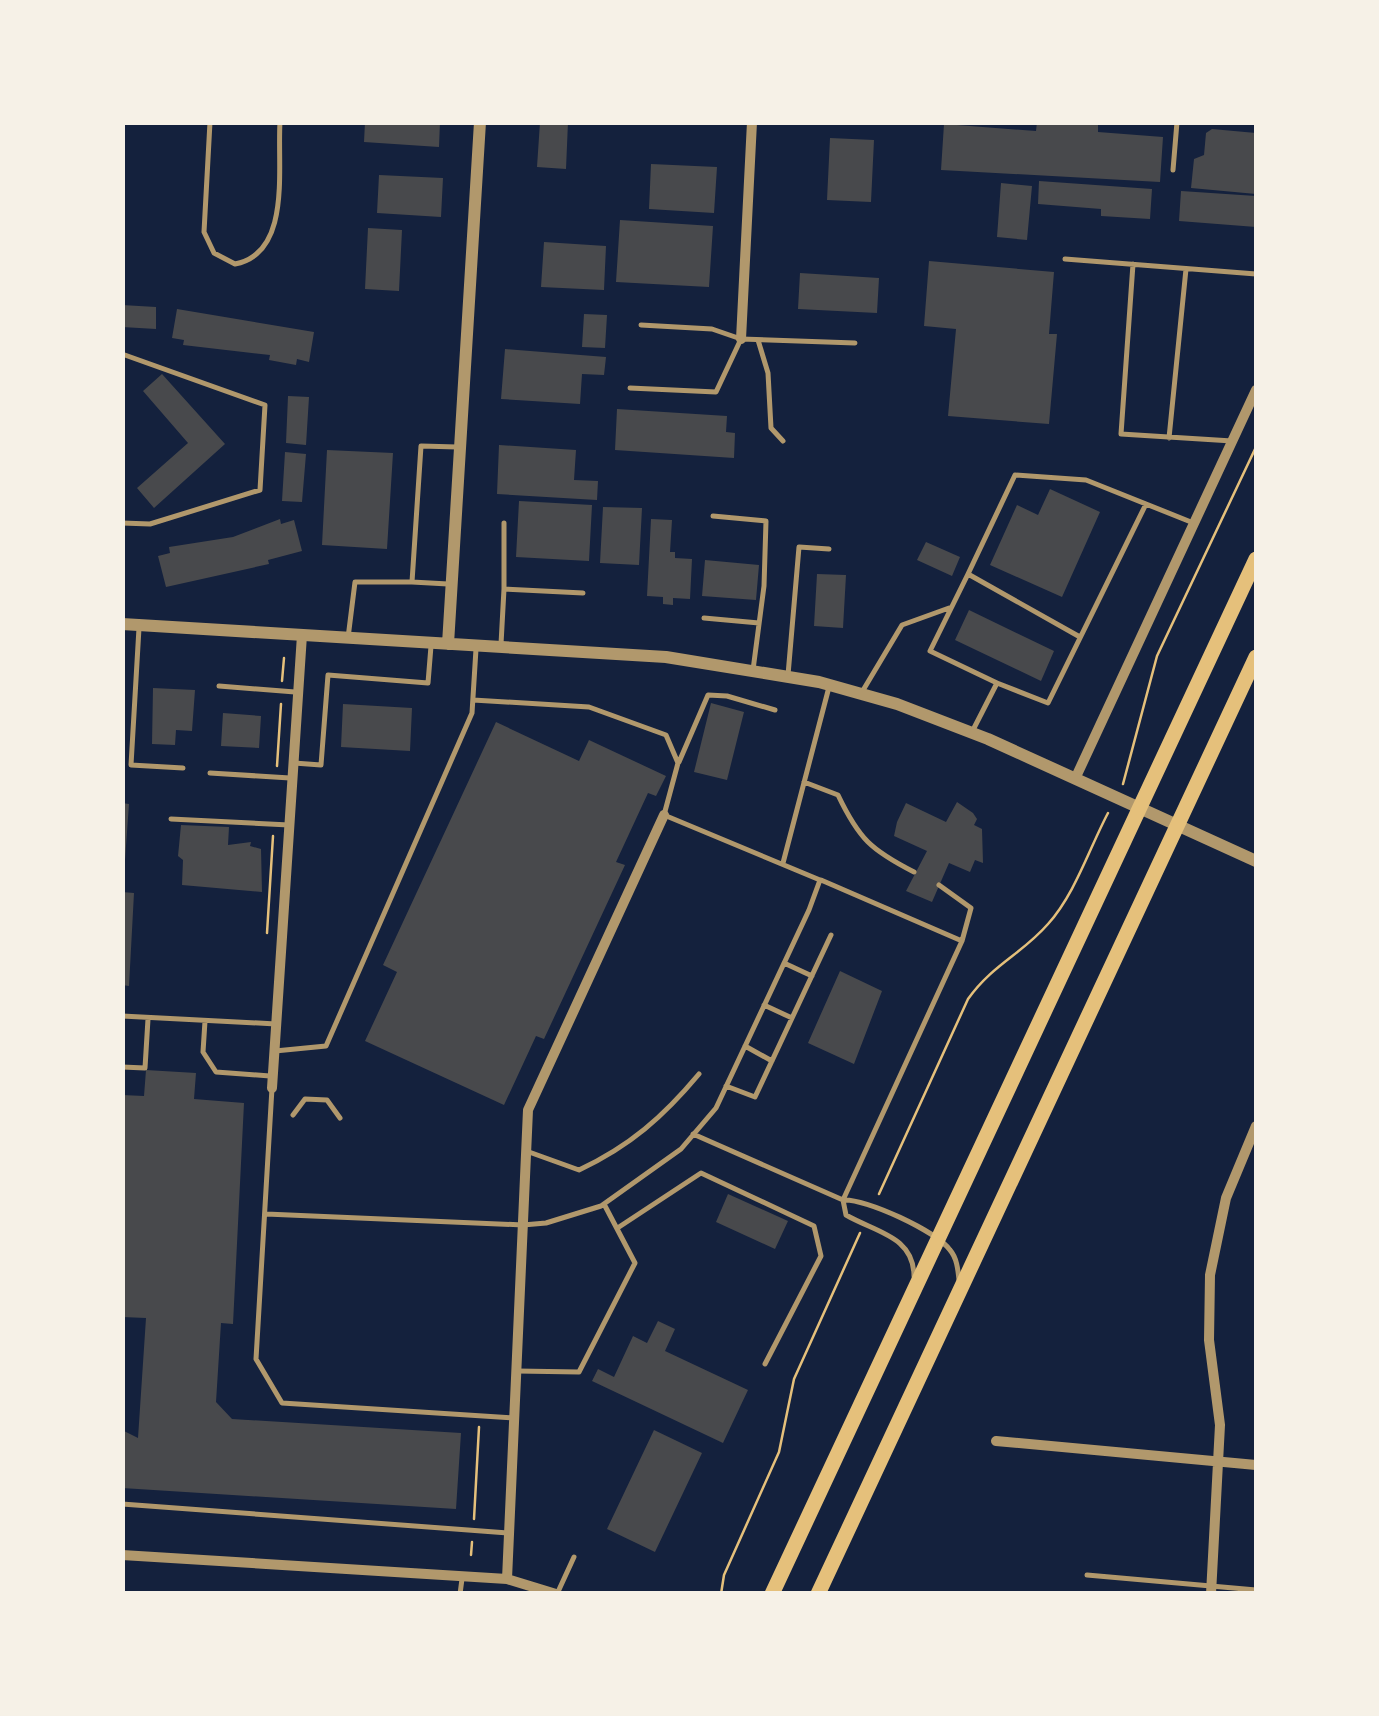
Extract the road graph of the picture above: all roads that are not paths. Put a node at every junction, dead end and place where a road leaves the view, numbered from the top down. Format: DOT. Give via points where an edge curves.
graph roads {
  1 [pos="210,122"];
  2 [pos="280,122"];
  3 [pos="480,122"];
  4 [pos="752,122"];
  5 [pos="1177,122"];
  6 [pos="1173,170"];
  7 [pos="1065,259"];
  8 [pos="1133,264"];
  9 [pos="1186,268"];
  10 [pos="1256,274"];
  11 [pos="641,324"];
  12 [pos="741,339"];
  13 [pos="758,340"];
  14 [pos="854,343"];
  15 [pos="122,354"];
  16 [pos="630,388"];
  17 [pos="1256,390"];
  18 [pos="1169,438"];
  19 [pos="783,441"];
  20 [pos="1233,441"];
  21 [pos="460,447"];
  22 [pos="1146,504"];
  23 [pos="713,516"];
  24 [pos="122,523"];
  25 [pos="504,523"];
  26 [pos="1194,523"];
  27 [pos="829,549"];
  28 [pos="1256,559"];
  29 [pos="968,574"];
  30 [pos="412,582"];
  31 [pos="451,584"];
  32 [pos="504,589"];
  33 [pos="584,593"];
  34 [pos="952,607"];
  35 [pos="704,618"];
  36 [pos="759,623"];
  37 [pos="122,624"];
  38 [pos="139,624"];
  39 [pos="302,634"];
  40 [pos="1080,637"];
  41 [pos="348,638"];
  42 [pos="431,643"];
  43 [pos="448,644"];
  44 [pos="476,646"];
  45 [pos="500,647"];
  46 [pos="1256,656"];
  47 [pos="753,670"];
  48 [pos="788,675"];
  49 [pos="997,683"];
  50 [pos="830,685"];
  51 [pos="219,686"];
  52 [pos="298,692"];
  53 [pos="861,694"];
  54 [pos="473,700"];
  55 [pos="775,710"];
  56 [pos="972,732"];
  57 [pos="294,763"];
  58 [pos="678,763"];
  59 [pos="183,768"];
  60 [pos="210,773"];
  61 [pos="293,778"];
  62 [pos="1075,779"];
  63 [pos="804,782"];
  64 [pos="1140,808"];
  65 [pos="664,815"];
  66 [pos="171,818"];
  67 [pos="290,825"];
  68 [pos="1178,825"];
  69 [pos="1256,861"];
  70 [pos="783,863"];
  71 [pos="914,872"];
  72 [pos="820,880"];
  73 [pos="939,884"];
  74 [pos="832,935"];
  75 [pos="962,941"];
  76 [pos="784,963"];
  77 [pos="812,976"];
  78 [pos="764,1005"];
  79 [pos="122,1016"];
  80 [pos="148,1018"];
  81 [pos="792,1018"];
  82 [pos="205,1020"];
  83 [pos="276,1024"];
  84 [pos="745,1046"];
  85 [pos="274,1052"];
  86 [pos="772,1061"];
  87 [pos="122,1067"];
  88 [pos="699,1074"];
  89 [pos="272,1082"];
  90 [pos="726,1086"];
  91 [pos="293,1115"];
  92 [pos="340,1118"];
  93 [pos="1256,1126"];
  94 [pos="694,1134"];
  95 [pos="526,1151"];
  96 [pos="843,1200"];
  97 [pos="604,1204"];
  98 [pos="266,1214"];
  99 [pos="523,1225"];
  100 [pos="619,1227"];
  101 [pos="939,1240"];
  102 [pos="960,1290"];
  103 [pos="914,1294"];
  104 [pos="765,1364"];
  105 [pos="516,1372"];
  106 [pos="514,1418"];
  107 [pos="996,1442"];
  108 [pos="1219,1461"];
  109 [pos="1256,1464"];
  110 [pos="122,1504"];
  111 [pos="508,1533"];
  112 [pos="122,1555"];
  113 [pos="574,1557"];
  114 [pos="1087,1575"];
  115 [pos="462,1576"];
  116 [pos="506,1579"];
  117 [pos="1211,1590"];
  118 [pos="1256,1590"];
  119 [pos="460,1594"];
  120 [pos="556,1594"];
  121 [pos="772,1594"];
  122 [pos="818,1594"];
  1 -- 2 [label="lane" via="207,244 234,264 258,255 273,234"];
  3 -- 21 [label="street"];
  4 -- 12 [label="street"];
  5 -- 6 [label="lane"];
  7 -- 8 [label="lane"];
  8 -- 9 [label="lane"];
  8 -- 18 [label="lane" via="1121,434"];
  9 -- 10 [label="lane"];
  9 -- 18 [label="lane"];
  11 -- 12 [label="lane" via="712,329"];
  12 -- 13 [label="lane"];
  12 -- 16 [label="lane" via="716,392"];
  13 -- 14 [label="lane"];
  13 -- 19 [label="lane" via="768,373 771,428"];
  15 -- 24 [label="lane" via="265,405 260,490 150,524"];
  17 -- 20 [label="street"];
  18 -- 20 [label="lane"];
  20 -- 26 [label="street"];
  21 -- 30 [label="lane" via="422,446"];
  21 -- 31 [label="street"];
  22 -- 26 [label="lane"];
  22 -- 29 [label="lane" via="1086,480 1015,474"];
  22 -- 40 [label="lane"];
  23 -- 36 [label="lane" via="766,521"];
  25 -- 32 [label="lane"];
  26 -- 62 [label="street"];
  27 -- 48 [label="lane" via="799,547"];
  28 -- 64 [label="main road"];
  29 -- 34 [label="lane"];
  29 -- 40 [label="lane"];
  30 -- 31 [label="lane"];
  30 -- 41 [label="lane" via="355,582"];
  31 -- 43 [label="street"];
  32 -- 33 [label="lane"];
  32 -- 45 [label="lane"];
  34 -- 49 [label="lane" via="930,651"];
  34 -- 53 [label="lane" via="902,625"];
  35 -- 36 [label="lane"];
  36 -- 47 [label="lane"];
  37 -- 38 [label="street"];
  38 -- 39 [label="street"];
  38 -- 59 [label="lane" via="131,765"];
  39 -- 41 [label="street"];
  39 -- 52 [label="street"];
  40 -- 49 [label="lane" via="1048,703"];
  41 -- 42 [label="street"];
  42 -- 43 [label="street"];
  42 -- 57 [label="lane" via="428,683 328,675 321,765"];
  43 -- 44 [label="street"];
  44 -- 45 [label="street"];
  44 -- 54 [label="lane"];
  45 -- 47 [label="street"];
  46 -- 68 [label="main road"];
  47 -- 48 [label="street"];
  48 -- 50 [label="street"];
  49 -- 56 [label="lane"];
  50 -- 53 [label="street"];
  50 -- 63 [label="lane"];
  51 -- 52 [label="lane"];
  52 -- 57 [label="street"];
  53 -- 56 [label="street"];
  54 -- 58 [label="lane" via="590,707 666,735"];
  54 -- 85 [label="lane" via="326,1046"];
  55 -- 58 [label="lane" via="708,695"];
  56 -- 62 [label="street"];
  57 -- 61 [label="street"];
  58 -- 65 [label="lane"];
  60 -- 61 [label="lane"];
  61 -- 67 [label="street"];
  62 -- 64 [label="street"];
  63 -- 70 [label="lane"];
  63 -- 71 [label="lane" via="838,796 856,833"];
  64 -- 68 [label="street"];
  64 -- 101 [label="main road"];
  65 -- 70 [label="lane"];
  65 -- 95 [label="street" via="536,1088"];
  66 -- 67 [label="lane"];
  67 -- 83 [label="street"];
  68 -- 69 [label="street"];
  68 -- 102 [label="main road"];
  70 -- 72 [label="lane"];
  72 -- 75 [label="lane"];
  72 -- 76 [label="lane"];
  73 -- 75 [label="lane" via="971,908"];
  74 -- 77 [label="lane"];
  75 -- 96 [label="lane"];
  76 -- 77 [label="lane"];
  76 -- 78 [label="lane"];
  77 -- 81 [label="lane"];
  78 -- 81 [label="lane"];
  78 -- 84 [label="lane"];
  79 -- 80 [label="lane"];
  80 -- 82 [label="lane"];
  80 -- 87 [label="lane" via="145,1068"];
  81 -- 86 [label="lane"];
  82 -- 83 [label="lane"];
  82 -- 89 [label="lane" via="203,1052 216,1072"];
  83 -- 85 [label="street"];
  84 -- 86 [label="lane"];
  84 -- 90 [label="lane"];
  85 -- 89 [label="street"];
  86 -- 90 [label="lane" via="754,1098"];
  88 -- 95 [label="lane" via="662,1119 624,1149 579,1170"];
  89 -- 98 [label="lane"];
  90 -- 94 [label="lane"];
  91 -- 92 [label="lane" via="305,1098 327,1100"];
  93 -- 108 [label="street" via="1226,1198 1210,1275"];
  94 -- 96 [label="lane"];
  94 -- 97 [label="lane"];
  95 -- 99 [label="street"];
  96 -- 101 [label="lane" via="858,1198"];
  96 -- 103 [label="lane" via="846,1214 902,1241 911,1254"];
  97 -- 99 [label="lane"];
  97 -- 100 [label="lane"];
  98 -- 99 [label="lane"];
  98 -- 106 [label="lane" via="256,1359 282,1403"];
  99 -- 105 [label="street"];
  100 -- 104 [label="lane" via="702,1173 814,1226 821,1256"];
  100 -- 105 [label="lane" via="635,1262 579,1372"];
  101 -- 102 [label="lane" via="952,1252"];
  101 -- 103 [label="main road"];
  102 -- 122 [label="main road"];
  103 -- 121 [label="main road"];
  105 -- 106 [label="street"];
  106 -- 111 [label="street"];
  107 -- 108 [label="street"];
  108 -- 109 [label="street"];
  108 -- 117 [label="street"];
  110 -- 111 [label="lane"];
  111 -- 116 [label="street"];
  112 -- 115 [label="street"];
  113 -- 120 [label="lane"];
  114 -- 117 [label="lane"];
  115 -- 116 [label="street"];
  115 -- 119 [label="lane"];
  116 -- 120 [label="street"];
  117 -- 118 [label="lane"];
}
